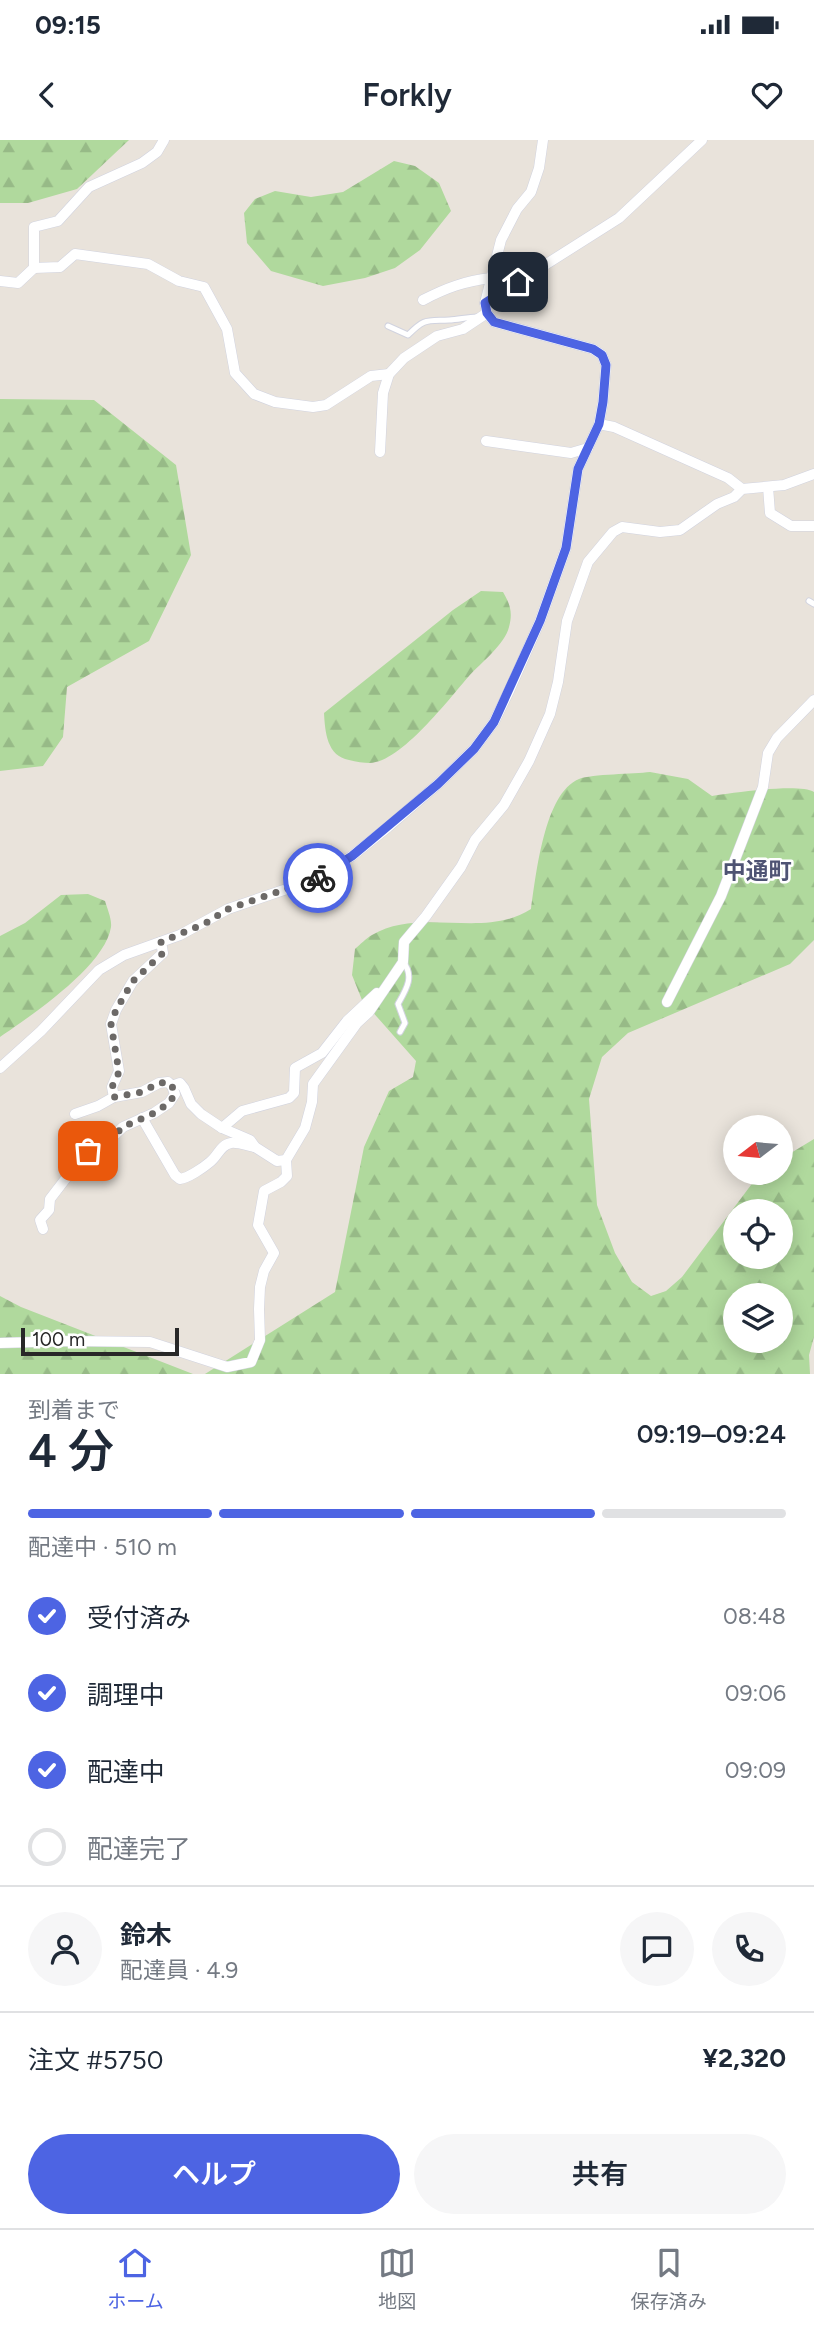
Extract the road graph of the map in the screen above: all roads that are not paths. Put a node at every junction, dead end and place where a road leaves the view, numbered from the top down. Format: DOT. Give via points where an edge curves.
graph roads {
  1 [pos="164,140"];
  2 [pos="543,140"];
  3 [pos="702,140"];
  4 [pos="34,268"];
  5 [pos="491,278"];
  6 [pos="0,281"];
  7 [pos="423,300"];
  8 [pos="484,311"];
  9 [pos="388,326"];
  10 [pos="389,374"];
  11 [pos="599,424"];
  12 [pos="486,441"];
  13 [pos="588,448"];
  14 [pos="380,452"];
  15 [pos="814,474"];
  16 [pos="768,487"];
  17 [pos="742,489"];
  18 [pos="814,526"];
  19 [pos="814,700"];
  20 [pos="161,942"];
  21 [pos="403,962"];
  22 [pos="385,988"];
  23 [pos="667,1002"];
  24 [pos="400,1032"];
  25 [pos="0,1068"];
  26 [pos="172,1086"];
  27 [pos="114,1097"];
  28 [pos="75,1114"];
  29 [pos="142,1118"];
  30 [pos="222,1128"];
  31 [pos="255,1147"];
  32 [pos="286,1160"];
  33 [pos="43,1229"];
  34 [pos="0,1343"];
  1 -- 4 [label="street" via="142,163 89,187 58,221 34,227"];
  2 -- 5 [label="street" via="531,192 501,240"];
  3 -- 8 [label="street" via="620,218"];
  4 -- 6 [label="street" via="18,283"];
  4 -- 10 [label="street" via="60,267 75,254 148,264 179,281 204,287 227,329 235,373 254,394 275,402 327,405 371,376"];
  5 -- 7 [label="street" via="467,281"];
  5 -- 8 [label="street"];
  8 -- 9 [label="lane" via="421,322 408,335"];
  8 -- 10 [label="street" via="463,329 437,336"];
  8 -- 11 [label="street" via="494,322 602,355 606,365"];
  10 -- 14 [label="street" via="383,393"];
  11 -- 13 [label="street"];
  11 -- 17 [label="street" via="728,478"];
  12 -- 13 [label="street" via="571,453"];
  13 -- 20 [label="street" via="578,469 566,548 540,621 494,722 474,749 388,827 316,879 228,909"];
  15 -- 16 [label="street"];
  16 -- 17 [label="street"];
  16 -- 18 [label="street" via="770,513 791,526"];
  17 -- 21 [label="street" via="680,530 622,527 613,531 588,562 567,621 550,714 529,761 504,806 404,942"];
  19 -- 23 [label="street" via="768,752 763,787 721,896"];
  20 -- 25 [label="street" via="99,970"];
  20 -- 27 [label="street" via="163,953 133,981 111,1024 119,1072 112,1087"];
  21 -- 22 [label="street"];
  21 -- 24 [label="lane" via="410,980 398,1004 405,1023"];
  22 -- 30 [label="street" via="347,1021 322,1053 295,1068 294,1093 289,1098 242,1111"];
  22 -- 32 [label="street" via="313,1084 305,1128"];
  26 -- 27 [label="street" via="159,1083 142,1092"];
  26 -- 29 [label="street" via="175,1094 169,1103"];
  26 -- 30 [label="street" via="180,1083 191,1104"];
  27 -- 28 [label="street"];
  29 -- 31 [label="street" via="180,1179 189,1178 231,1143"];
  29 -- 33 [label="street" via="88,1151 50,1199 49,1210 40,1220"];
  30 -- 31 [label="street" via="250,1140"];
  31 -- 32 [label="street" via="277,1161"];
  32 -- 34 [label="street" via="287,1176 264,1191 259,1208 258,1225 274,1252 260,1287 260,1340 251,1362 227,1367 150,1342"];
}
